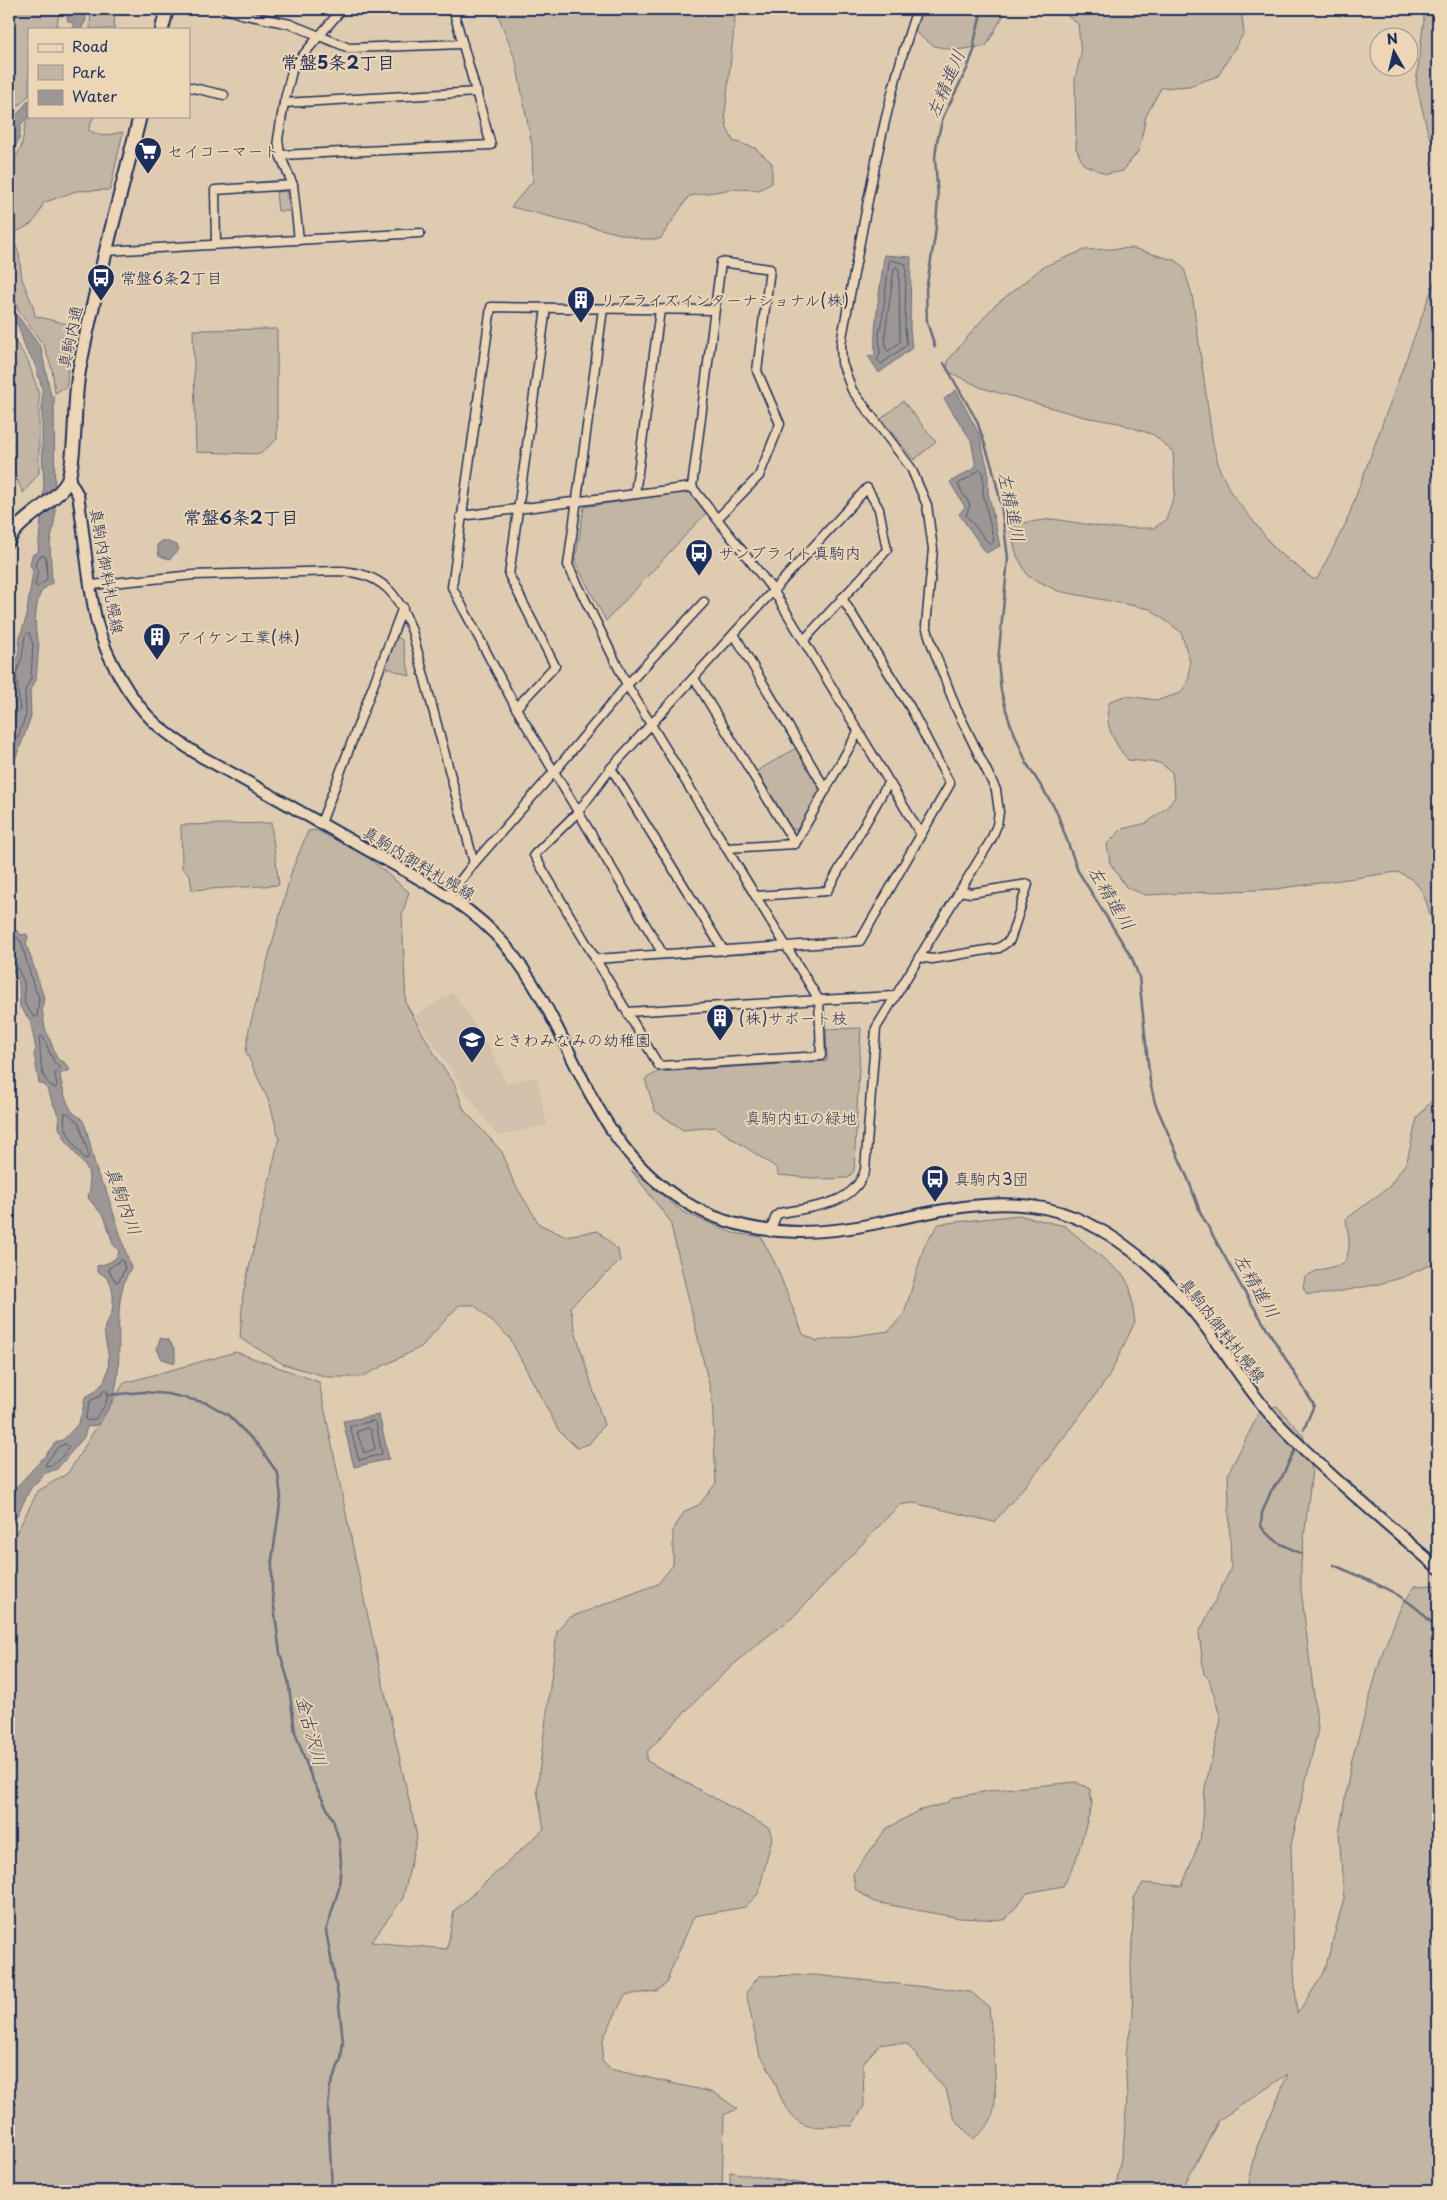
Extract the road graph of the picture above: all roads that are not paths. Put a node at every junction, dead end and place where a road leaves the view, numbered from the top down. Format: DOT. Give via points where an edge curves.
graph roads {
  1 [pos="167,9"];
  2 [pos="226,9"];
  3 [pos="342,9"];
  4 [pos="453,9"];
  5 [pos="917,9"];
  6 [pos="162,28"];
  7 [pos="318,36"];
  8 [pos="463,44"];
  9 [pos="190,87"];
  10 [pos="477,92"];
  11 [pos="224,95"];
  12 [pos="284,103"];
  13 [pos="139,118"];
  14 [pos="280,155"];
  15 [pos="293,185"];
  16 [pos="420,233"];
  17 [pos="299,240"];
  18 [pos="216,244"];
  19 [pos="106,251"];
  20 [pos="546,308"];
  21 [pos="603,309"];
  22 [pos="660,310"];
  23 [pos="714,310"];
  24 [pos="69,479"];
  25 [pos="692,486"];
  26 [pos="635,494"];
  27 [pos="576,502"];
  28 [pos="517,510"];
  29 [pos="461,516"];
  30 [pos="718,518"];
  31 [pos="9,540"];
  32 [pos="90,585"];
  33 [pos="773,590"];
  34 [pos="842,598"];
  35 [pos="704,602"];
  36 [pos="403,607"];
  37 [pos="734,634"];
  38 [pos="804,640"];
  39 [pos="694,678"];
  40 [pos="627,685"];
  41 [pos="516,708"];
  42 [pos="653,725"];
  43 [pos="858,732"];
  44 [pos="611,768"];
  45 [pos="554,772"];
  46 [pos="888,783"];
  47 [pos="826,790"];
  48 [pos="578,812"];
  49 [pos="322,823"];
  50 [pos="920,833"];
  51 [pos="795,844"];
  52 [pos="727,848"];
  53 [pos="474,863"];
  54 [pos="960,891"];
  55 [pos="449,895"];
  56 [pos="756,896"];
  57 [pos="785,948"];
  58 [pos="724,951"];
  59 [pos="663,954"];
  60 [pos="919,957"];
  61 [pos="595,959"];
  62 [pos="894,996"];
  63 [pos="819,1000"];
  64 [pos="627,1012"];
  65 [pos="770,1232"];
  66 [pos="1438,1568"];
  1 -- 6 [label="highway"];
  2 -- 7 [label="street" via="290,24"];
  3 -- 7 [label="street"];
  4 -- 8 [label="street"];
  5 -- 54 [label="street" via="902,50 873,168 841,345 844,369 852,390 911,468 927,505 933,549 926,626 956,708 996,790 997,825"];
  7 -- 8 [label="street" via="349,48"];
  7 -- 12 [label="street" via="293,67"];
  8 -- 10 [label="street"];
  9 -- 11 [label="street"];
  10 -- 12 [label="street"];
  10 -- 14 [label="street" via="491,145"];
  12 -- 14 [label="street" via="278,140"];
  13 -- 19 [label="highway, 真駒内通"];
  14 -- 15 [label="street"];
  15 -- 17 [label="street"];
  15 -- 18 [label="street" via="215,190"];
  16 -- 17 [label="street"];
  17 -- 18 [label="street"];
  18 -- 19 [label="street"];
  19 -- 24 [label="highway, 真駒内通" via="79,374"];
  20 -- 21 [label="street"];
  20 -- 28 [label="street"];
  20 -- 29 [label="street" via="491,307"];
  21 -- 22 [label="street"];
  21 -- 27 [label="street"];
  22 -- 23 [label="street"];
  22 -- 26 [label="street"];
  23 -- 25 [label="street"];
  23 -- 30 [label="street" via="721,262 770,269 757,371 780,424 759,476"];
  24 -- 31 [label="highway"];
  24 -- 32 [label="main road, 真駒内御料札幌線" via="78,495"];
  25 -- 26 [label="street"];
  25 -- 30 [label="street"];
  26 -- 27 [label="street"];
  27 -- 28 [label="street"];
  27 -- 40 [label="street" via="568,566"];
  28 -- 29 [label="street"];
  28 -- 41 [label="street" via="509,575 555,666"];
  29 -- 41 [label="street" via="452,587"];
  30 -- 33 [label="street"];
  32 -- 36 [label="street" via="194,575 355,572 386,587"];
  32 -- 49 [label="main road, 真駒内御料札幌線" via="107,652 120,676 154,722 202,757"];
  33 -- 34 [label="street" via="867,488 879,509 887,550"];
  33 -- 37 [label="street"];
  33 -- 38 [label="street"];
  34 -- 38 [label="street"];
  34 -- 50 [label="street" via="910,707 950,784"];
  35 -- 40 [label="street"];
  36 -- 49 [label="street"];
  36 -- 53 [label="street"];
  37 -- 39 [label="street"];
  37 -- 47 [label="street"];
  38 -- 43 [label="street"];
  39 -- 42 [label="street"];
  39 -- 51 [label="street"];
  40 -- 42 [label="street"];
  40 -- 45 [label="street"];
  41 -- 45 [label="street"];
  42 -- 44 [label="street"];
  42 -- 52 [label="street"];
  43 -- 46 [label="street"];
  43 -- 47 [label="street"];
  44 -- 48 [label="street"];
  44 -- 58 [label="street"];
  45 -- 48 [label="street"];
  45 -- 53 [label="street"];
  46 -- 50 [label="street"];
  46 -- 56 [label="street" via="827,891"];
  47 -- 51 [label="street"];
  48 -- 59 [label="street"];
  48 -- 61 [label="street" via="534,855"];
  49 -- 55 [label="main road, 真駒内御料札幌線"];
  50 -- 57 [label="street" via="860,941"];
  51 -- 52 [label="street"];
  52 -- 56 [label="street"];
  53 -- 55 [label="street"];
  54 -- 60 [label="street"];
  54 -- 60 [label="street" via="971,893 1028,884 1010,940 999,948 932,959"];
  55 -- 65 [label="main road, 真駒内御料札幌線" via="486,925 524,969 602,1116 634,1162 689,1205 739,1225"];
  56 -- 57 [label="street"];
  57 -- 58 [label="street"];
  57 -- 63 [label="street"];
  58 -- 59 [label="street"];
  59 -- 61 [label="street"];
  60 -- 62 [label="street"];
  61 -- 64 [label="street"];
  62 -- 63 [label="street"];
  62 -- 65 [label="street" via="876,1028 862,1180 845,1197 834,1202 776,1216"];
  63 -- 64 [label="street"];
  63 -- 64 [label="street" via="821,1056 659,1066"];
  65 -- 66 [label="main road, 真駒内御料札幌線" via="824,1231 956,1207 999,1204 1042,1208 1077,1218 1104,1231 1134,1251 1191,1308 1247,1386 1326,1471"];
}
